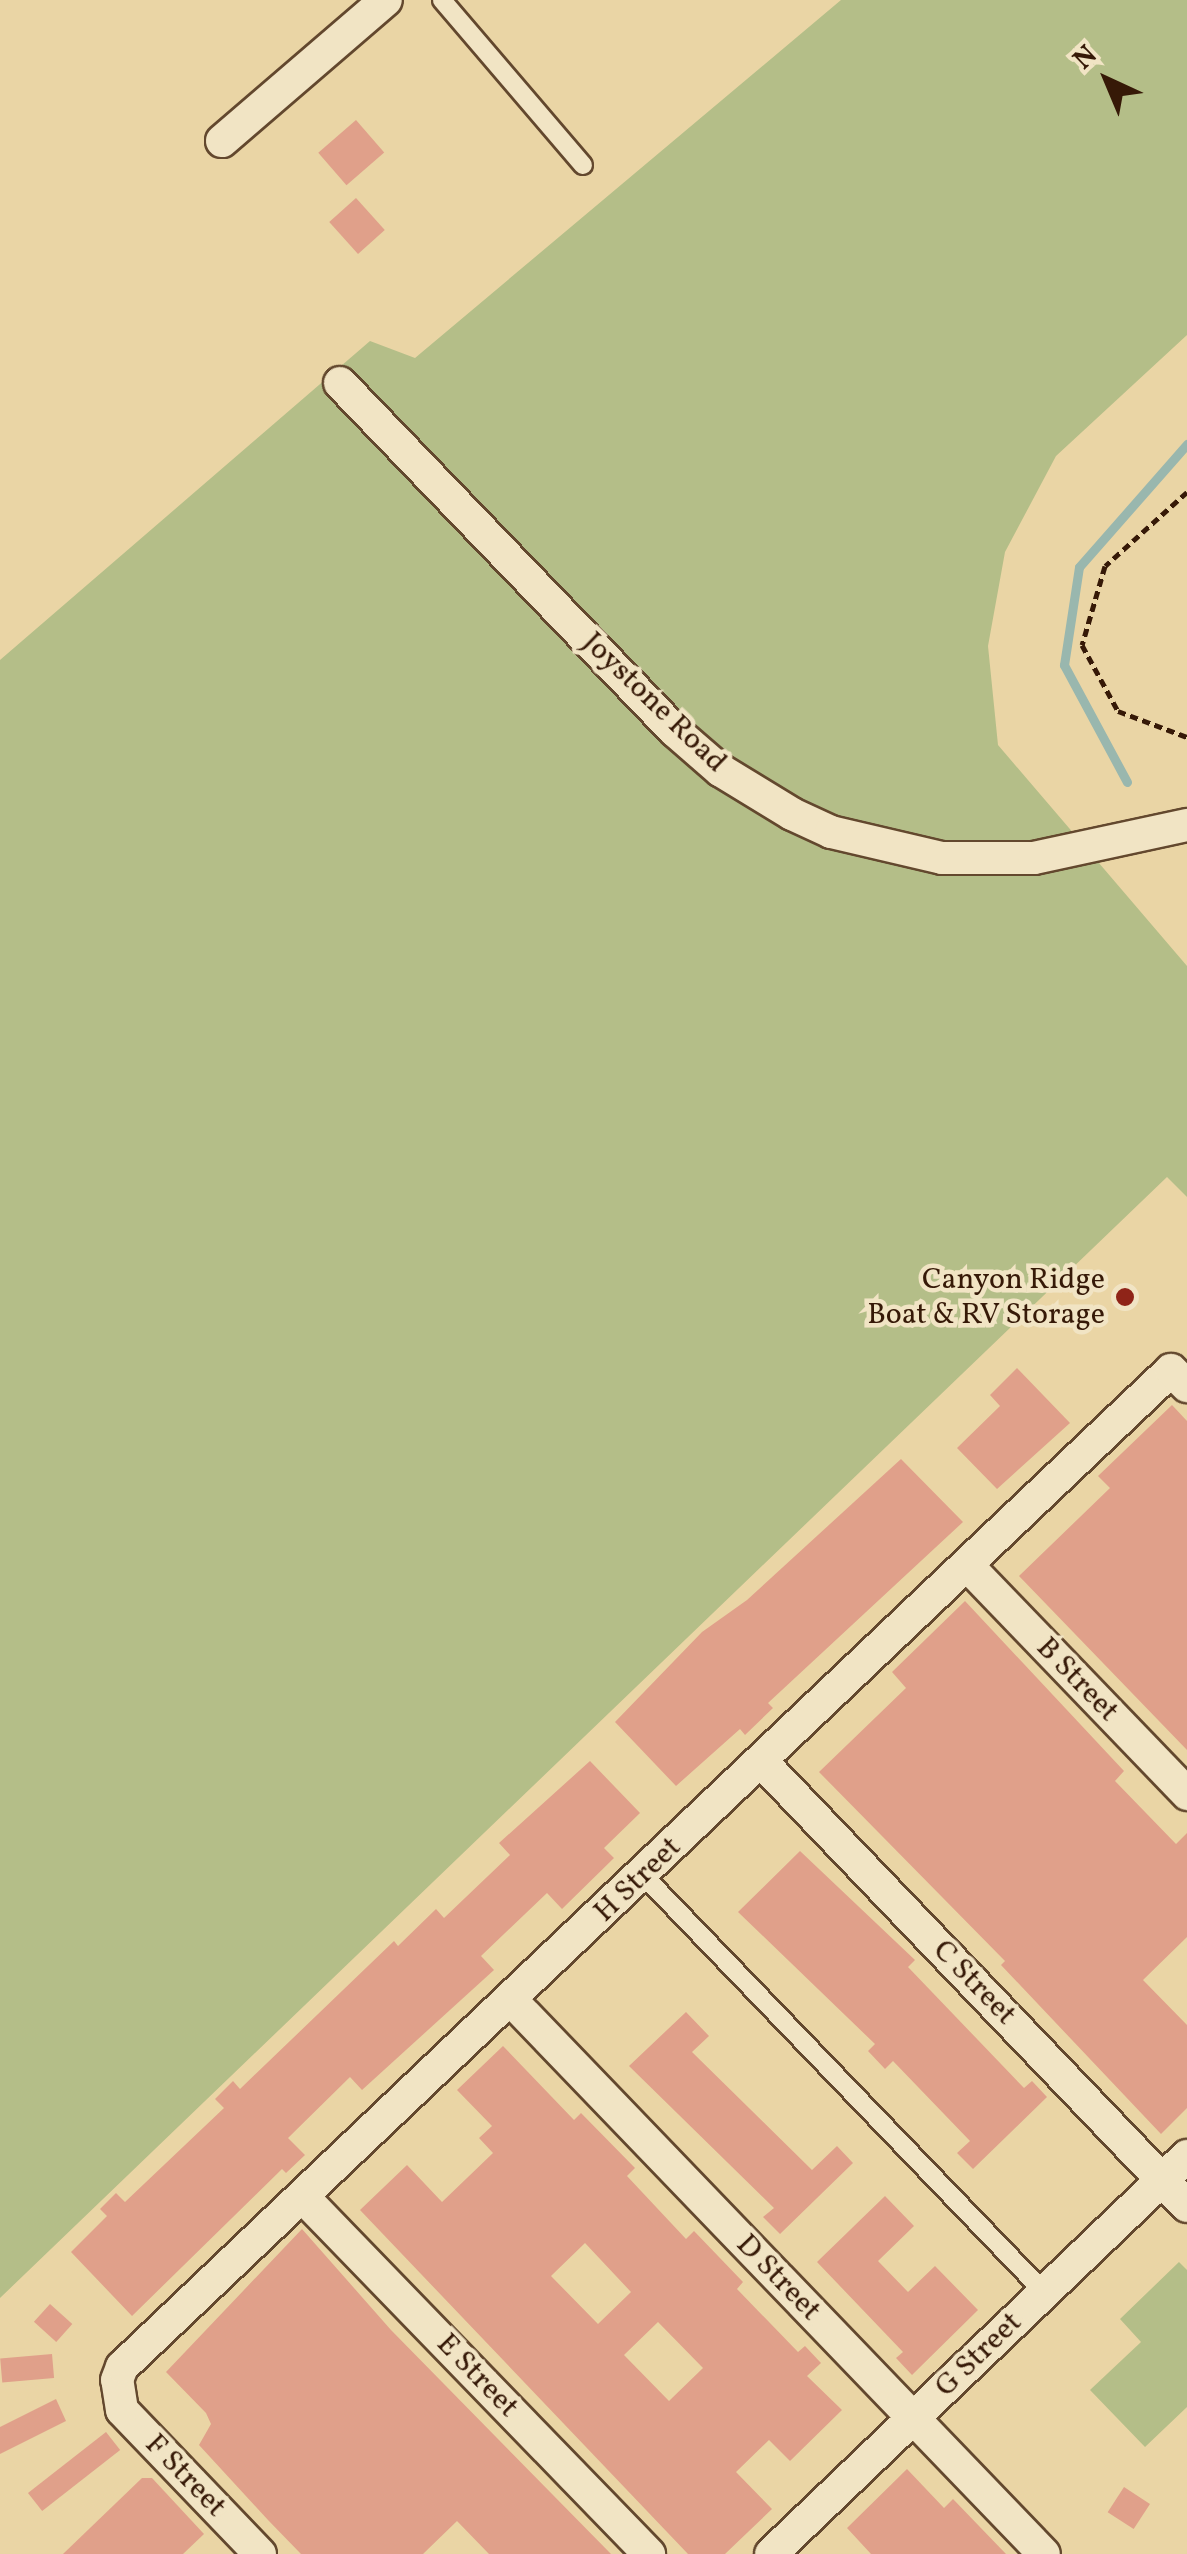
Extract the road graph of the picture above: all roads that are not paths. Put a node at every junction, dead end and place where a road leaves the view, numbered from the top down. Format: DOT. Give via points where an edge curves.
graph roads {
  1 [pos="386,0"];
  2 [pos="442,0"];
  3 [pos="222,141"];
  4 [pos="583,164"];
  5 [pos="340,383"];
  6 [pos="1182,816"];
  7 [pos="1179,1378"];
  8 [pos="966,1565"];
  9 [pos="761,1760"];
  10 [pos="1187,1794"];
  11 [pos="643,1875"];
  12 [pos="512,2000"];
  13 [pos="1187,2156"];
  14 [pos="1162,2180"];
  15 [pos="304,2198"];
  16 [pos="1187,2206"];
  17 [pos="1044,2292"];
  18 [pos="107,2394"];
  19 [pos="912,2418"];
  20 [pos="260,2554"];
  21 [pos="649,2554"];
  22 [pos="771,2554"];
  23 [pos="1044,2554"];
  1 -- 3 [label="street"];
  2 -- 4 [label="lane"];
  5 -- 6 [label="street, Joystone Road" via="676,730 720,770 792,814 832,832 942,858 1034,858"];
  7 -- 8 [label="street, H Street"];
  8 -- 9 [label="street, H Street"];
  8 -- 10 [label="street, B Street"];
  9 -- 11 [label="street, H Street"];
  9 -- 14 [label="street, C Street"];
  11 -- 12 [label="street, H Street"];
  11 -- 17 [label="lane"];
  12 -- 15 [label="street, H Street"];
  12 -- 19 [label="street, D Street"];
  13 -- 14 [label="street, G Street"];
  14 -- 16 [label="street, C Street"];
  14 -- 17 [label="street, G Street"];
  15 -- 18 [label="street, H Street" via="122,2367"];
  15 -- 21 [label="street, E Street"];
  17 -- 19 [label="street, G Street"];
  18 -- 20 [label="street, F Street"];
  19 -- 22 [label="street, G Street"];
  19 -- 23 [label="street, D Street"];
}
